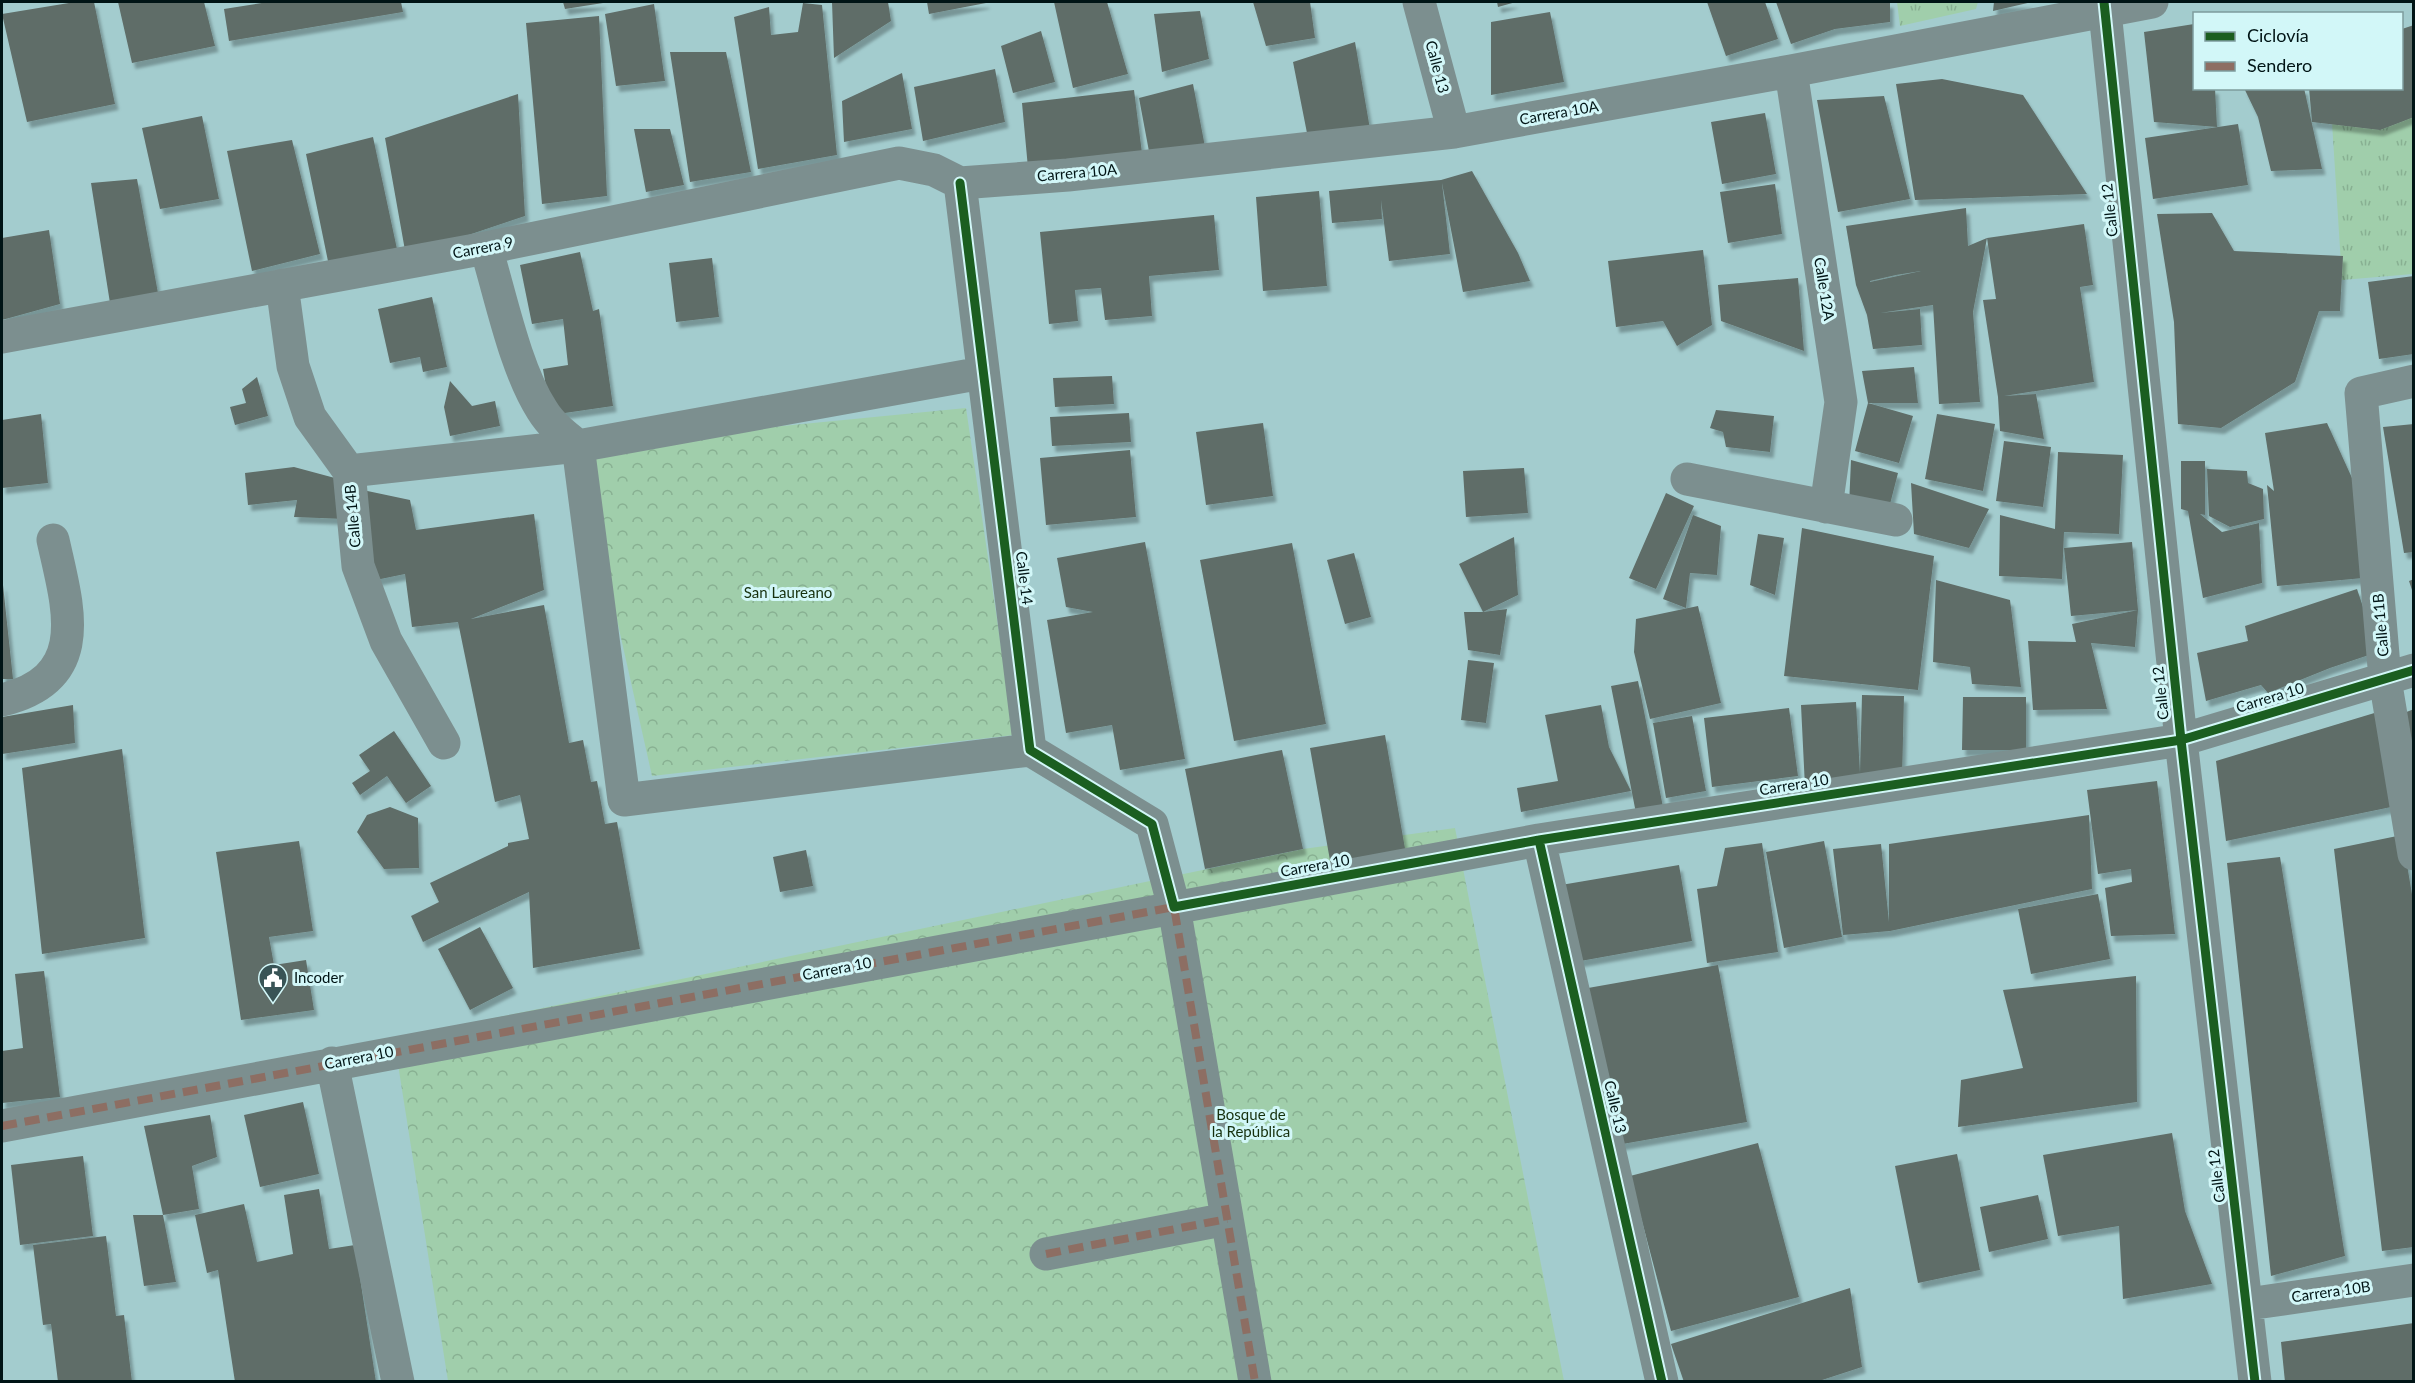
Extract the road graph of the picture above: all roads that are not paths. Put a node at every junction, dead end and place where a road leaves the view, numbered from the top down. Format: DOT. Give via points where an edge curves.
graph roads {
  1 [pos="1419,2"];
  2 [pos="2152,2"];
  3 [pos="2103,5"];
  4 [pos="1791,71"];
  5 [pos="1454,132"];
  6 [pos="960,183"];
  7 [pos="486,248"];
  8 [pos="282,285"];
  9 [pos="2,338"];
  10 [pos="982,374"];
  11 [pos="2414,381"];
  12 [pos="578,446"];
  13 [pos="348,471"];
  14 [pos="1687,478"];
  15 [pos="1826,507"];
  16 [pos="1896,520"];
  17 [pos="53,540"];
  18 [pos="2399,675"];
  19 [pos="2,700"];
  20 [pos="2181,740"];
  21 [pos="444,743"];
  22 [pos="1030,750"];
  23 [pos="1539,840"];
  24 [pos="2414,855"];
  25 [pos="1174,906"];
  26 [pos="332,1063"];
  27 [pos="2,1126"];
  28 [pos="1227,1219"];
  29 [pos="1046,1254"];
  30 [pos="2414,1280"];
  31 [pos="2248,1304"];
  32 [pos="398,1382"];
  33 [pos="1255,1382"];
  34 [pos="1662,1382"];
  35 [pos="2255,1382"];
  1 -- 5 [label="street, Calle 13"];
  2 -- 3 [label="street, Carrera 10A"];
  3 -- 4 [label="street, Carrera 10A"];
  3 -- 20 [label="street, Calle 12"];
  4 -- 5 [label="street, Carrera 10A"];
  4 -- 15 [label="street, Calle 12A" via="1841,402"];
  5 -- 6 [label="street, Carrera 10A" via="1068,175"];
  6 -- 7 [label="street, Carrera 9" via="934,170 899,163"];
  6 -- 10 [label="street, Calle 14"];
  7 -- 8 [label="street, Carrera 9"];
  7 -- 12 [label="street" via="525,375 542,411"];
  8 -- 9 [label="street, Carrera 9"];
  8 -- 13 [label="street, Calle 14B" via="293,366 310,417"];
  10 -- 12 [label="street"];
  10 -- 22 [label="street, Calle 14"];
  11 -- 18 [label="street, Calle 11B" via="2361,393"];
  12 -- 13 [label="street"];
  12 -- 22 [label="street" via="624,800"];
  13 -- 21 [label="street, Calle 14B" via="358,566 386,641"];
  14 -- 15 [label="street"];
  15 -- 16 [label="street"];
  17 -- 19 [label="street" via="69,612 66,645 45,682 32,691"];
  18 -- 20 [label="street, Carrera 10"];
  18 -- 24 [label="street, Calle 11B"];
  20 -- 23 [label="street, Carrera 10"];
  20 -- 31 [label="street, Calle 12"];
  22 -- 25 [label="street" via="1152,824"];
  23 -- 25 [label="street, Carrera 10"];
  23 -- 34 [label="street, Calle 13"];
  25 -- 26 [label="street, Carrera 10"];
  25 -- 28 [label="street"];
  26 -- 27 [label="street, Carrera 10"];
  26 -- 32 [label="street"];
  28 -- 29 [label="street"];
  28 -- 33 [label="street"];
  30 -- 31 [label="street, Carrera 10B"];
  31 -- 35 [label="street, Calle 12"];
}
